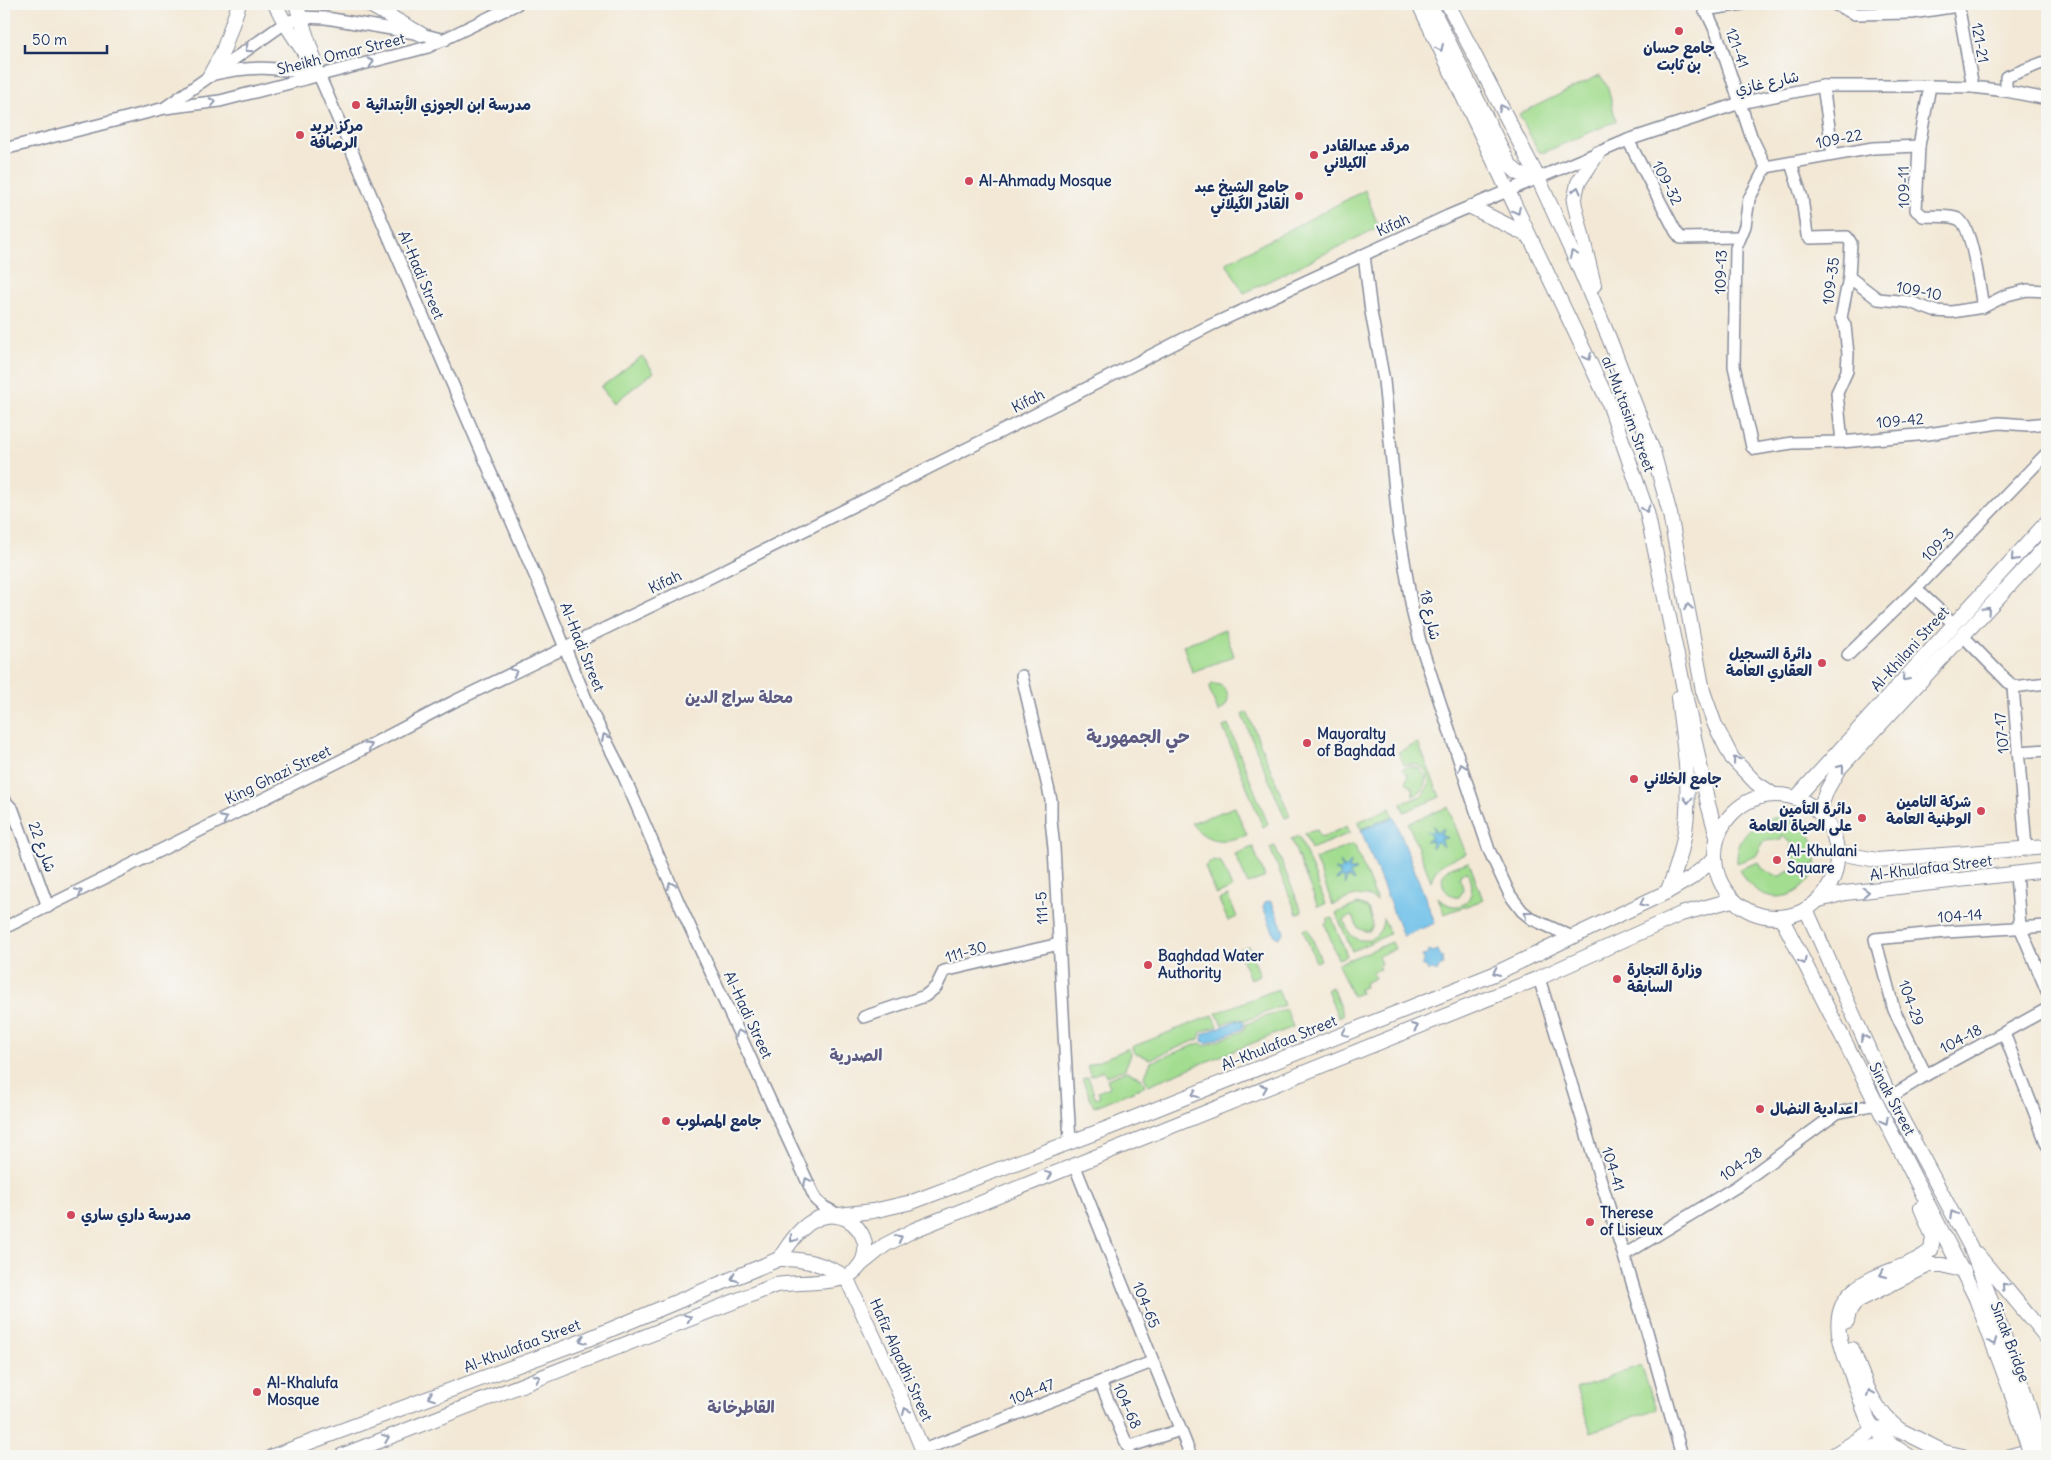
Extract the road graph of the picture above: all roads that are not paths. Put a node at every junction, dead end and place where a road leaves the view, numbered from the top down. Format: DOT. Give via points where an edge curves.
graph roads {
  1 [pos="238,4"];
  2 [pos="275,4"];
  3 [pos="296,4"];
  4 [pos="368,4"];
  5 [pos="517,4"];
  6 [pos="1419,4"];
  7 [pos="1430,4"];
  8 [pos="1448,4"];
  9 [pos="1743,4"];
  10 [pos="1834,4"];
  11 [pos="1958,5"];
  12 [pos="1704,7"];
  13 [pos="301,17"];
  14 [pos="285,23"];
  15 [pos="421,34"];
  16 [pos="445,40"];
  17 [pos="2047,61"];
  18 [pos="210,75"];
  19 [pos="319,75"];
  20 [pos="1823,86"];
  21 [pos="1930,86"];
  22 [pos="1973,88"];
  23 [pos="2006,91"];
  24 [pos="2047,99"];
  25 [pos="1740,103"];
  26 [pos="165,108"];
  27 [pos="1628,140"];
  28 [pos="1919,146"];
  29 [pos="4,149"];
  30 [pos="1598,153"];
  31 [pos="1833,154"];
  32 [pos="1791,163"];
  33 [pos="1766,167"];
  34 [pos="1538,178"];
  35 [pos="1507,192"];
  36 [pos="1471,207"];
  37 [pos="1529,236"];
  38 [pos="1739,237"];
  39 [pos="1364,255"];
  40 [pos="1849,277"];
  41 [pos="2047,291"];
  42 [pos="1983,308"];
  43 [pos="1602,322"];
  44 [pos="2047,423"];
  45 [pos="1842,442"];
  46 [pos="1756,449"];
  47 [pos="2047,453"];
  48 [pos="2047,522"];
  49 [pos="2047,545"];
  50 [pos="1916,589"];
  51 [pos="1668,613"];
  52 [pos="1954,624"];
  53 [pos="1963,636"];
  54 [pos="566,647"];
  55 [pos="1848,655"];
  56 [pos="1022,676"];
  57 [pos="2047,683"];
  58 [pos="2013,687"];
  59 [pos="2047,750"];
  60 [pos="2018,752"];
  61 [pos="1771,794"];
  62 [pos="1797,797"];
  63 [pos="4,800"];
  64 [pos="1819,811"];
  65 [pos="1717,836"];
  66 [pos="2047,846"];
  67 [pos="2026,848"];
  68 [pos="1838,853"];
  69 [pos="1714,860"];
  70 [pos="2047,870"];
  71 [pos="2016,874"];
  72 [pos="1667,892"];
  73 [pos="1732,900"];
  74 [pos="1819,900"];
  75 [pos="48,907"];
  76 [pos="1806,909"];
  77 [pos="1781,917"];
  78 [pos="2047,926"];
  79 [pos="2020,927"];
  80 [pos="4,928"];
  81 [pos="1570,936"];
  82 [pos="1875,939"];
  83 [pos="1059,944"];
  84 [pos="1539,978"];
  85 [pos="2047,991"];
  86 [pos="2047,1009"];
  87 [pos="864,1017"];
  88 [pos="2004,1033"];
  89 [pos="1926,1075"];
  90 [pos="1890,1097"];
  91 [pos="1876,1104"];
  92 [pos="1070,1142"];
  93 [pos="2047,1145"];
  94 [pos="1904,1156"];
  95 [pos="1074,1164"];
  96 [pos="839,1215"];
  97 [pos="1970,1246"];
  98 [pos="1624,1255"];
  99 [pos="778,1259"];
  100 [pos="859,1266"];
  101 [pos="1964,1271"];
  102 [pos="846,1277"];
  103 [pos="1981,1293"];
  104 [pos="2047,1338"];
  105 [pos="1152,1362"];
  106 [pos="1100,1382"];
  107 [pos="1863,1406"];
  108 [pos="1875,1429"];
  109 [pos="1180,1430"];
  110 [pos="1906,1433"];
  111 [pos="2047,1445"];
  112 [pos="1844,1451"];
  113 [pos="1903,1452"];
  114 [pos="924,1453"];
  115 [pos="274,1456"];
  116 [pos="341,1456"];
  117 [pos="1191,1456"];
  118 [pos="1682,1456"];
  119 [pos="1832,1456"];
  120 [pos="1963,1456"];
  121 [pos="2010,1456"];
  122 [pos="2031,1456"];
  123 [pos="2044,1456"];
  1 -- 18 [label="main road" via="223,51"];
  2 -- 14 [label="main road"];
  3 -- 13 [label="main road"];
  4 -- 15 [label="main road"];
  5 -- 16 [label="street, Sheikh Omar Street"];
  6 -- 35 [label="main road, al-Mu'tasim Street, one-way"];
  7 -- 34 [label="main road" via="1508,162 1527,178"];
  34 -- 8 [label="main road, al-Mu'tasim Street, one-way"];
  9 -- 12 [label="street"];
  10 -- 11 [label="street" via="1856,14 1912,13"];
  11 -- 22 [label="street, 121-21"];
  12 -- 25 [label="street, 121-41" via="1717,34"];
  13 -- 14 [label="street, Sheikh Omar Street"];
  13 -- 15 [label="street" via="326,18"];
  13 -- 19 [label="main road"];
  14 -- 18 [label="street, Sheikh Omar Street, one-way"];
  14 -- 19 [label="main road"];
  15 -- 16 [label="street"];
  19 -- 16 [label="street, Sheikh Omar Street, one-way"];
  17 -- 23 [label="street" via="2006,77"];
  18 -- 19 [label="street" via="234,69 270,67"];
  18 -- 26 [label="street, Sheikh Omar Street"];
  26 -- 19 [label="street, Sheikh Omar Street, one-way" via="213,102"];
  19 -- 54 [label="street, Al-Hadi Street"];
  20 -- 21 [label="street, شارع غازي"];
  20 -- 25 [label="street, شارع غازي"];
  20 -- 31 [label="street"];
  21 -- 22 [label="street, شارع غازي"];
  21 -- 28 [label="street, 109-11"];
  22 -- 23 [label="street, شارع غازي"];
  23 -- 24 [label="street, شارع غازي"];
  25 -- 27 [label="street, شارع غازي"];
  25 -- 33 [label="street"];
  26 -- 29 [label="street, Sheikh Omar Street"];
  27 -- 30 [label="street, شارع غازي"];
  27 -- 38 [label="street, 109-32" via="1681,238"];
  28 -- 31 [label="street, 109-22"];
  28 -- 42 [label="street, 109-11" via="1916,210 1923,216 1958,219 1966,224"];
  30 -- 34 [label="street, شارع غازي"];
  43 -- 30 [label="main road, one-way" via="1574,202 1578,183"];
  31 -- 32 [label="street, 109-22"];
  32 -- 33 [label="street, 109-22"];
  32 -- 40 [label="street, 109-35" via="1802,198 1807,235 1810,238 1850,240"];
  33 -- 38 [label="street, 109-13" via="1749,199 1745,226"];
  34 -- 35 [label="street, شارع غازي"];
  43 -- 34 [label="main road, al-Mu'tasim Street, one-way"];
  35 -- 36 [label="street, Kifah"];
  35 -- 37 [label="main road, al-Mu'tasim Street, one-way"];
  36 -- 37 [label="main road"];
  36 -- 39 [label="street, Kifah"];
  37 -- 51 [label="main road, al-Mu'tasim Street, one-way" via="1609,403 1647,512"];
  38 -- 46 [label="street, 109-13" via="1736,248 1734,366 1751,444"];
  39 -- 54 [label="street, Kifah" via="1209,326"];
  81 -- 39 [label="street, شارع 18, one-way" via="1532,919 1510,895 1490,850 1421,645 1399,531 1384,381"];
  40 -- 42 [label="street, 109-10" via="1878,299 1910,302 1934,311"];
  40 -- 45 [label="street, 109-35" via="1840,318 1845,326 1847,371 1836,393"];
  41 -- 42 [label="street, 109-10" via="2027,290 2007,295"];
  61 -- 43 [label="main road, al-Mu'tasim Street, one-way" via="1732,758 1703,691 1670,514 1653,451"];
  44 -- 45 [label="street, 109-42" via="1999,423"];
  45 -- 46 [label="street, 109-42" via="1792,443"];
  47 -- 50 [label="street, 109-3"];
  48 -- 52 [label="main road, Al-Khilani Street, one-way"];
  53 -- 49 [label="main road, Al-Khilani Street, one-way"];
  50 -- 52 [label="street"];
  50 -- 55 [label="street, 109-3"];
  51 -- 65 [label="main road, al-Mu'tasim Street"];
  51 -- 72 [label="main road, one-way" via="1689,803 1683,846"];
  52 -- 62 [label="main road, Al-Khilani Street, one-way"];
  53 -- 58 [label="street"];
  64 -- 53 [label="main road, Al-Khilani Street, one-way" via="1838,770"];
  75 -- 54 [label="street, King Ghazi Street, one-way"];
  96 -- 54 [label="street, Al-Hadi Street, one-way" via="816,1200 622,772 591,711"];
  56 -- 83 [label="street, 111-5" via="1052,800"];
  57 -- 58 [label="street"];
  58 -- 60 [label="street, 107-17"];
  59 -- 60 [label="street"];
  60 -- 67 [label="street, 107-17"];
  61 -- 62 [label="main road"];
  61 -- 65 [label="main road" via="1741,805 1729,815"];
  62 -- 64 [label="main road"];
  63 -- 75 [label="street, شارع 22" via="13,810"];
  64 -- 68 [label="main road" via="1832,830"];
  65 -- 69 [label="main road"];
  66 -- 67 [label="main road, Al-Khulafaa Street"];
  67 -- 68 [label="main road, Al-Khulafaa Street" via="1877,860"];
  68 -- 74 [label="main road" via="1836,870"];
  69 -- 72 [label="main road, Al-Khulafaa Street"];
  69 -- 73 [label="main road" via="1720,881"];
  70 -- 71 [label="main road, Al-Khulafaa Street"];
  74 -- 71 [label="main road, Al-Khulafaa Street, one-way" via="1845,893"];
  71 -- 79 [label="street"];
  72 -- 81 [label="main road, Al-Khulafaa Street, one-way"];
  73 -- 77 [label="main road" via="1764,916"];
  73 -- 84 [label="main road" via="1681,914"];
  74 -- 76 [label="main road"];
  75 -- 80 [label="street, King Ghazi Street"];
  76 -- 77 [label="main road"];
  90 -- 76 [label="main road, Sinak Street, one-way"];
  77 -- 91 [label="main road, Sinak Street, one-way"];
  78 -- 79 [label="street, 104-14"];
  79 -- 82 [label="street, 104-14"];
  79 -- 85 [label="street"];
  81 -- 92 [label="main road, Al-Khulafaa Street, one-way" via="1494,974"];
  82 -- 89 [label="street, 104-29" via="1894,1010"];
  83 -- 87 [label="street, 111-30" via="944,971 936,987 925,996"];
  83 -- 92 [label="street, 111-5"];
  95 -- 84 [label="main road, one-way"];
  84 -- 98 [label="street, 104-41"];
  86 -- 88 [label="street, 104-18"];
  88 -- 89 [label="street, 104-18"];
  88 -- 93 [label="street"];
  89 -- 90 [label="street, 104-18"];
  97 -- 90 [label="main road, Sinak Street, one-way"];
  91 -- 94 [label="main road, Sinak Street, one-way"];
  91 -- 98 [label="street, 104-28" via="1837,1113 1736,1187"];
  92 -- 96 [label="main road, Al-Khulafaa Street" via="912,1202"];
  94 -- 101 [label="main road, Sinak Street"];
  94 -- 107 [label="main road, one-way" via="1904,1173 1930,1228 1933,1244 1920,1258 1857,1288 1846,1298 1841,1309 1838,1328 1841,1344"];
  100 -- 95 [label="main road, one-way" via="885,1245 914,1230"];
  95 -- 105 [label="street, 104-65"];
  96 -- 99 [label="main road, Al-Khulafaa Street, one-way" via="820,1217 807,1225"];
  96 -- 100 [label="main road" via="855,1224 863,1237 865,1251"];
  97 -- 103 [label="main road, Sinak Street"];
  104 -- 97 [label="main road, one-way"];
  98 -- 118 [label="street, 104-41"];
  99 -- 102 [label="main road" via="799,1259 818,1264"];
  99 -- 115 [label="main road, Al-Khulafaa Street, one-way" via="588,1339"];
  100 -- 102 [label="main road"];
  101 -- 103 [label="main road, Sinak Street"];
  110 -- 101 [label="main road, one-way" via="1882,1415 1875,1405 1849,1342 1846,1327 1849,1312 1863,1297 1929,1265"];
  114 -- 102 [label="main road, Hafiz Alqadhi Street, one-way"];
  116 -- 102 [label="main road, one-way" via="776,1285"];
  103 -- 122 [label="main road, Sinak Bridge, one-way, bridge"];
  103 -- 123 [label="main road, Sinak Bridge, bridge" via="2022,1385"];
  105 -- 106 [label="street, 104-47"];
  105 -- 109 [label="street, 104-65"];
  106 -- 109 [label="street, 104-68" via="1128,1447"];
  106 -- 114 [label="street, 104-47"];
  107 -- 108 [label="main road"];
  107 -- 112 [label="main road" via="1858,1433"];
  108 -- 110 [label="main road"];
  108 -- 112 [label="main road"];
  108 -- 113 [label="main road"];
  109 -- 117 [label="street, 104-65"];
  110 -- 113 [label="main road"];
  110 -- 120 [label="main road" via="1944,1452"];
  111 -- 121 [label="main road"];
  112 -- 113 [label="main road" via="1877,1446"];
  112 -- 119 [label="main road"];
}
